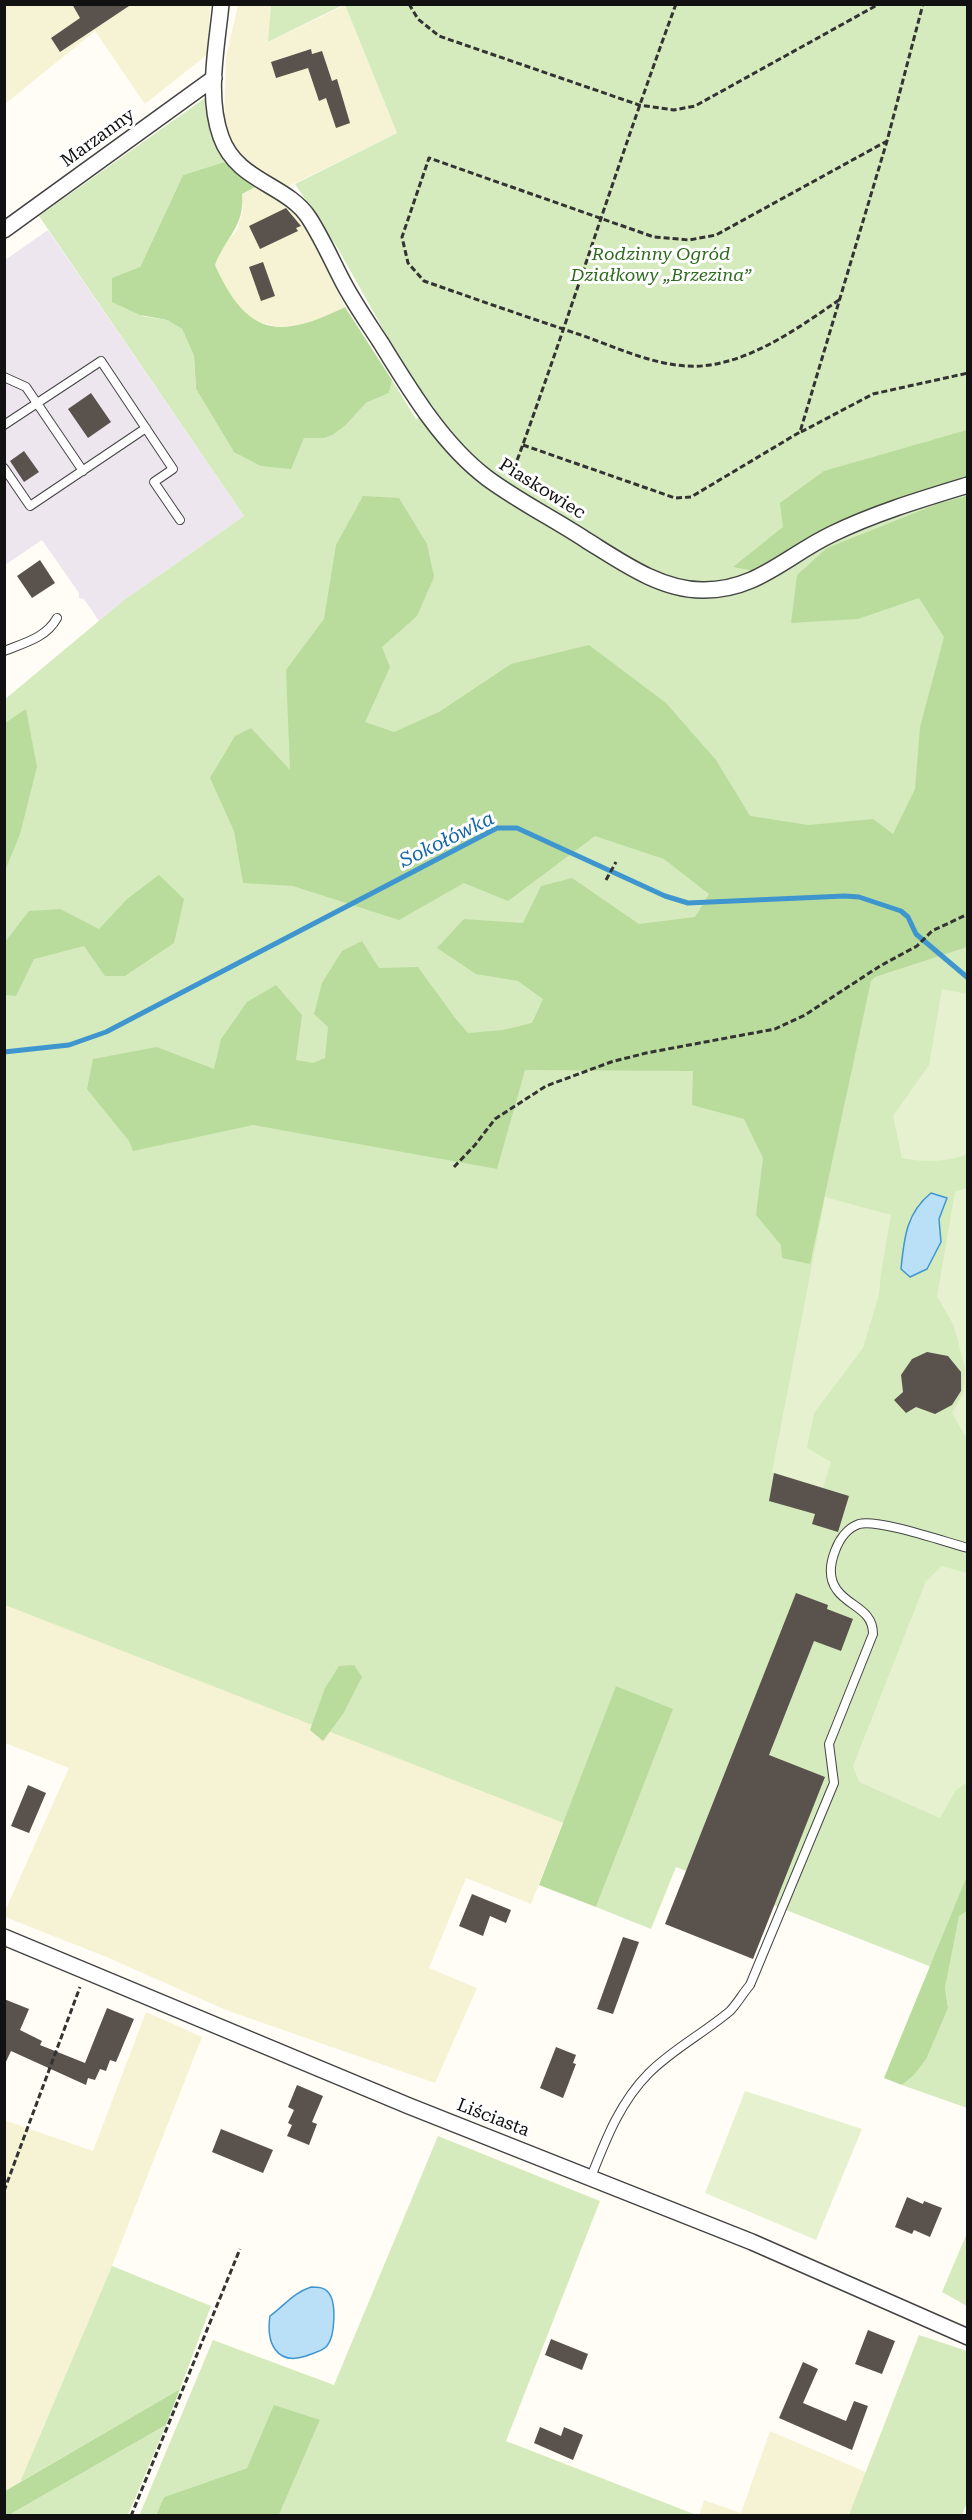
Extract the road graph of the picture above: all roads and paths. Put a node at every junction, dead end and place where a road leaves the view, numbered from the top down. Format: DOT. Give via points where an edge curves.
graph roads {
  1 [pos="221,4"];
  2 [pos="409,4"];
  3 [pos="676,4"];
  4 [pos="879,4"];
  5 [pos="923,4"];
  6 [pos="214,78"];
  7 [pos="639,105"];
  8 [pos="887,141"];
  9 [pos="599,218"];
  10 [pos="4,230"];
  11 [pos="839,300"];
  12 [pos="564,329"];
  13 [pos="968,373"];
  14 [pos="4,377"];
  15 [pos="37,404"];
  16 [pos="4,426"];
  17 [pos="146,428"];
  18 [pos="800,432"];
  19 [pos="523,445"];
  20 [pos="4,468"];
  21 [pos="82,471"];
  22 [pos="510,478"];
  23 [pos="968,485"];
  24 [pos="180,520"];
  25 [pos="57,618"];
  26 [pos="4,651"];
  27 [pos="616,862"];
  28 [pos="606,880"];
  29 [pos="968,914"];
  30 [pos="454,1167"];
  31 [pos="968,1548"];
  32 [pos="4,1937"];
  33 [pos="86,1972"];
  34 [pos="591,2177"];
  35 [pos="4,2191"];
  36 [pos="240,2249"];
  37 [pos="968,2337"];
  38 [pos="131,2516"];
  1 -- 6 [label="street, Piaskowiec"];
  2 -- 7 [label="path" via="418,19 439,36"];
  3 -- 7 [label="path"];
  4 -- 7 [label="path" via="695,106 674,110"];
  5 -- 8 [label="path"];
  6 -- 10 [label="street, Marzanny"];
  6 -- 23 [label="street, Piaskowiec" via="217,124 227,150 244,170 308,216 392,361 446,437 486,477 658,581 699,591 733,589 752,582 830,535"];
  7 -- 9 [label="path"];
  8 -- 9 [label="path" via="717,235 689,240 654,237"];
  8 -- 11 [label="path"];
  9 -- 12 [label="path"];
  9 -- 12 [label="path" via="429,158 402,237 408,263 424,281"];
  11 -- 12 [label="path" via="799,327 742,356 710,365 683,366 645,357"];
  11 -- 18 [label="path"];
  12 -- 19 [label="path"];
  13 -- 18 [label="path" via="873,394"];
  14 -- 15 [label="lane" via="26,387"];
  15 -- 16 [label="lane"];
  15 -- 17 [label="lane" via="101,361"];
  15 -- 21 [label="lane"];
  17 -- 21 [label="lane"];
  17 -- 24 [label="lane" via="173,468 154,482"];
  18 -- 19 [label="path" via="691,497 675,498"];
  19 -- 22 [label="path"];
  20 -- 21 [label="lane" via="30,506"];
  25 -- 26 [label="lane" via="42,635"];
  27 -- 28 [label="path"];
  29 -- 30 [label="path" via="932,931 917,946 805,1015 775,1029 646,1053 546,1086 495,1119"];
  31 -- 34 [label="lane" via="887,1526 865,1524 851,1529 838,1542 830,1564 835,1588 861,1608 873,1624 873,1634 829,1744 834,1783 750,1985 731,2010 670,2055 629,2096 617,2114"];
  32 -- 33 [label="street, Liściasta"];
  33 -- 34 [label="street, Liściasta"];
  33 -- 35 [label="path"];
  34 -- 37 [label="street, Liściasta" via="763,2246"];
  36 -- 38 [label="path"];
}
